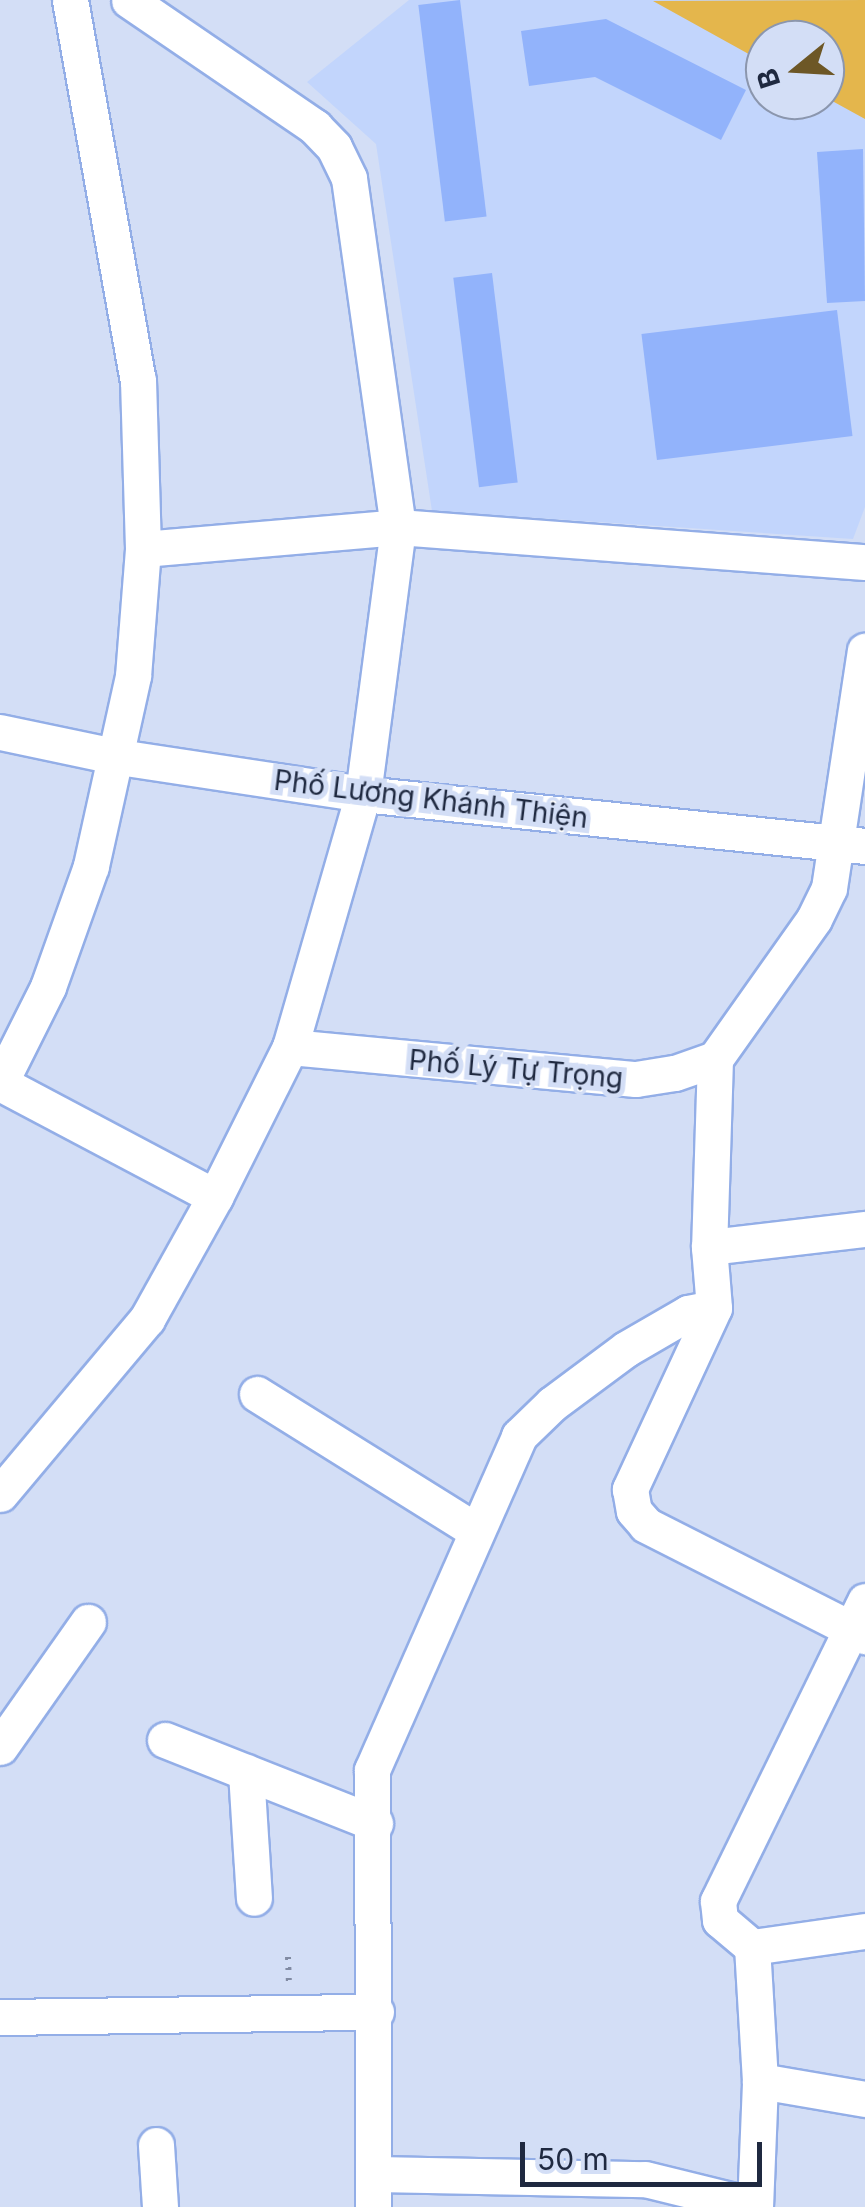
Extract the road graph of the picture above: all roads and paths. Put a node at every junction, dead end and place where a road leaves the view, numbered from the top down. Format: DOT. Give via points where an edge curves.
graph roads {
  1 [pos="70,0"];
  2 [pos="128,0"];
  3 [pos="398,527"];
  4 [pos="143,549"];
  5 [pos="865,562"];
  6 [pos="865,651"];
  7 [pos="0,732"];
  8 [pos="119,757"];
  9 [pos="363,794"];
  10 [pos="849,845"];
  11 [pos="290,1047"];
  12 [pos="715,1059"];
  13 [pos="216,1197"];
  14 [pos="865,1228"];
  15 [pos="709,1247"];
  16 [pos="714,1308"];
  17 [pos="257,1394"];
  18 [pos="2,1489"];
  19 [pos="475,1530"];
  20 [pos="88,1622"];
  21 [pos="860,1622"];
  22 [pos="166,1740"];
  23 [pos="0,1747"];
  24 [pos="246,1772"];
  25 [pos="374,1823"];
  26 [pos="254,1898"];
  27 [pos="865,1931"];
  28 [pos="752,1947"];
  29 [pos="376,2012"];
  30 [pos="0,2017"];
  31 [pos="760,2081"];
  32 [pos="865,2098"];
  33 [pos="156,2145"];
  34 [pos="375,2190"];
  35 [pos="573,2193"];
  36 [pos="160,2207"];
  37 [pos="755,2207"];
  1 -- 4 [label="street" via="138,380"];
  2 -- 3 [label="street" via="316,126 334,147 349,178"];
  3 -- 4 [label="street"];
  3 -- 5 [label="street"];
  3 -- 9 [label="street"];
  4 -- 8 [label="street"];
  6 -- 10 [label="street"];
  7 -- 8 [label="street, Phố Lương Khánh Thiện"];
  8 -- 9 [label="street, Phố Lương Khánh Thiện"];
  8 -- 13 [label="street" via="91,866 48,987 0,1083"];
  9 -- 10 [label="street, Phố Lương Khánh Thiện"];
  9 -- 11 [label="street"];
  10 -- 12 [label="street" via="814,919"];
  11 -- 12 [label="street, Phố Lý Tự Trọng" via="636,1079"];
  11 -- 13 [label="street"];
  12 -- 15 [label="street"];
  13 -- 18 [label="street" via="147,1319"];
  14 -- 15 [label="street"];
  15 -- 16 [label="street"];
  16 -- 19 [label="street" via="688,1313 626,1349 552,1404 520,1436"];
  16 -- 21 [label="street" via="630,1489 634,1512 646,1526"];
  17 -- 19 [label="street"];
  19 -- 25 [label="street" via="372,1770"];
  20 -- 23 [label="street"];
  21 -- 28 [label="street" via="718,1900 720,1920"];
  22 -- 24 [label="street"];
  24 -- 25 [label="street"];
  24 -- 26 [label="street"];
  25 -- 29 [label="street"];
  27 -- 28 [label="street"];
  28 -- 31 [label="street"];
  29 -- 30 [label="street"];
  29 -- 34 [label="street"];
  31 -- 32 [label="street"];
  31 -- 37 [label="street"];
  33 -- 36 [label="street"];
  34 -- 35 [label="street"];
  35 -- 37 [label="street" via="645,2179"];
}
